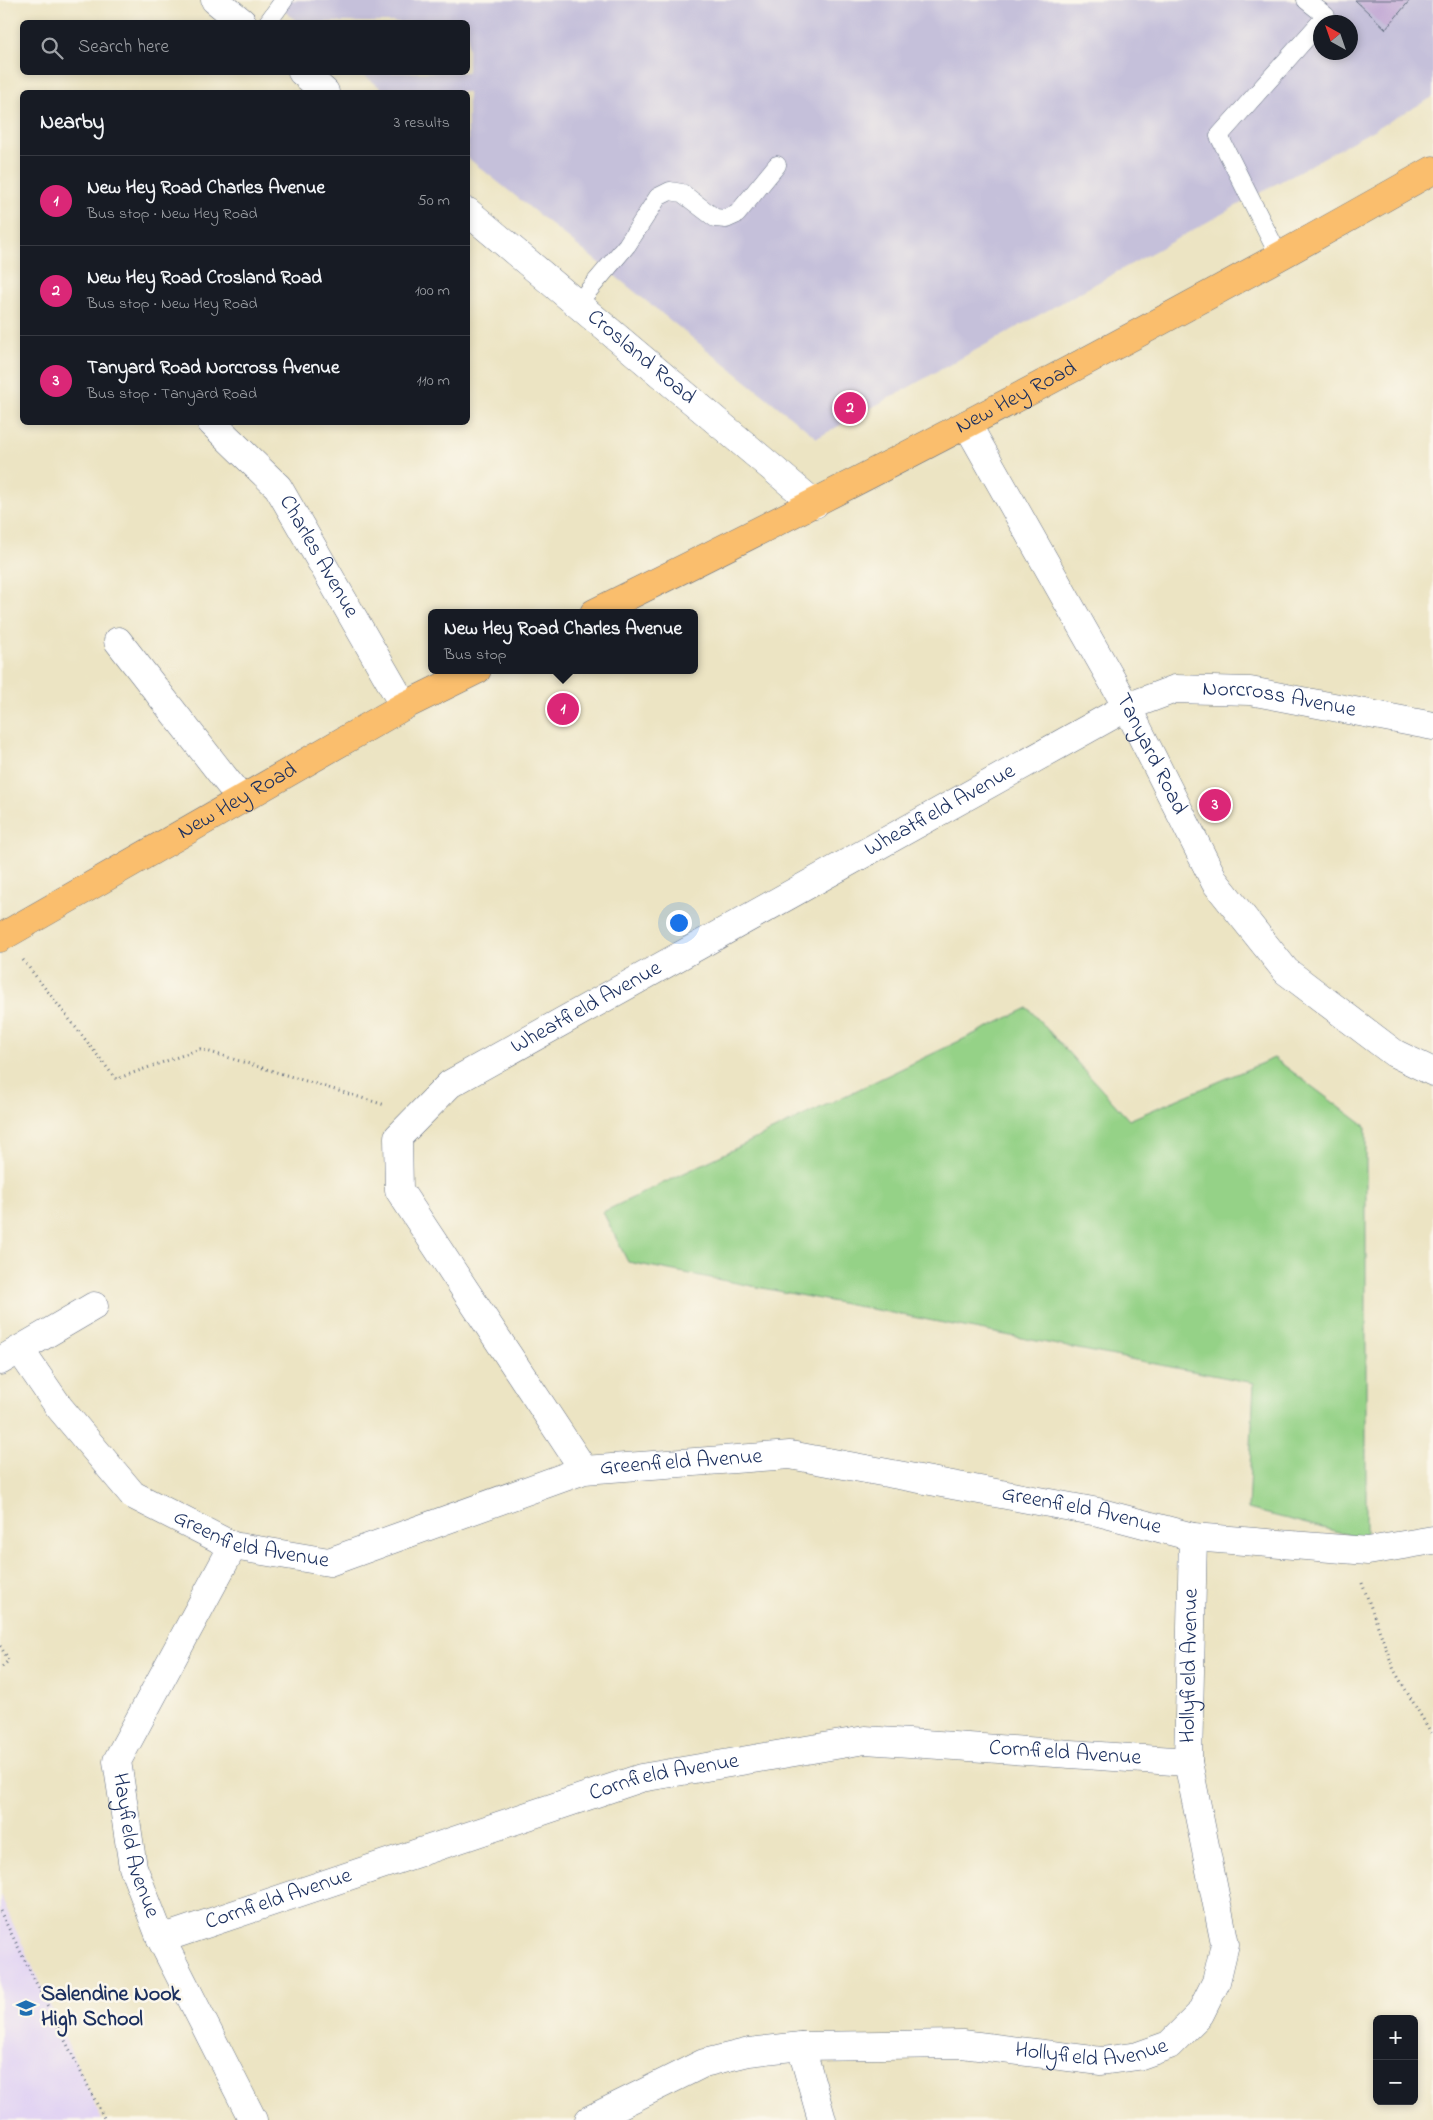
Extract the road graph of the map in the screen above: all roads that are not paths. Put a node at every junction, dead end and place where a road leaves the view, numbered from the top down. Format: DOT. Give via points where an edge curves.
graph roads {
  1 [pos="215,0"];
  2 [pos="284,0"];
  3 [pos="1306,0"];
  4 [pos="240,20"];
  5 [pos="269,20"];
  6 [pos="305,75"];
  7 [pos="323,90"];
  8 [pos="777,165"];
  9 [pos="1433,170"];
  10 [pos="470,214"];
  11 [pos="1280,258"];
  12 [pos="577,304"];
  13 [pos="967,424"];
  14 [pos="214,425"];
  15 [pos="815,504"];
  16 [pos="602,609"];
  17 [pos="118,641"];
  18 [pos="469,674"];
  19 [pos="404,706"];
  20 [pos="1127,707"];
  21 [pos="1433,726"];
  22 [pos="241,799"];
  23 [pos="2,937"];
  24 [pos="1433,1072"];
  25 [pos="94,1306"];
  26 [pos="10,1356"];
  27 [pos="584,1470"];
  28 [pos="1193,1536"];
  29 [pos="1433,1540"];
  30 [pos="233,1546"];
  31 [pos="1188,1762"];
  32 [pos="161,1939"];
  33 [pos="801,2046"];
  34 [pos="253,2120"];
  35 [pos="589,2120"];
  36 [pos="822,2120"];
  1 -- 4 [label="street"];
  2 -- 5 [label="lane"];
  3 -- 11 [label="lane" via="1326,16 1219,136"];
  6 -- 7 [label="street"];
  8 -- 12 [label="lane" via="736,214 726,219 715,218 682,193 670,190 658,197 626,244"];
  9 -- 11 [label="highway, New Hey Road"];
  10 -- 12 [label="street, Crosland Road"];
  11 -- 13 [label="highway, New Hey Road"];
  12 -- 15 [label="street, Crosland Road"];
  13 -- 15 [label="highway, New Hey Road"];
  13 -- 20 [label="street, Tanyard Road"];
  14 -- 19 [label="street, Charles Avenue" via="278,488"];
  15 -- 16 [label="highway, New Hey Road"];
  17 -- 22 [label="street"];
  18 -- 19 [label="highway, New Hey Road"];
  19 -- 22 [label="highway, New Hey Road"];
  20 -- 21 [label="street, Norcross Avenue" via="1175,689 1250,691"];
  20 -- 24 [label="street, Tanyard Road" via="1215,882 1286,971 1394,1053"];
  20 -- 27 [label="street, Wheatfield Avenue" via="450,1084 398,1137 399,1190"];
  22 -- 23 [label="highway, New Hey Road"];
  25 -- 26 [label="street, Greenfield Avenue"];
  26 -- 30 [label="street, Greenfield Avenue" via="59,1407 133,1495"];
  27 -- 28 [label="street, Greenfield Avenue" via="790,1455 1098,1512"];
  27 -- 30 [label="street, Greenfield Avenue" via="329,1562"];
  28 -- 29 [label="street, Greenfield Avenue" via="1368,1551"];
  28 -- 31 [label="street, Hollyfield Avenue"];
  30 -- 32 [label="street, Hayfield Avenue" via="118,1761 133,1867"];
  31 -- 32 [label="street, Cornfield Avenue" via="865,1740 641,1778"];
  31 -- 33 [label="street, Hollyfield Avenue" via="1225,1944 1216,1982 1200,2014 1169,2045 1138,2056 1101,2061 962,2044"];
  32 -- 34 [label="street, Hayfield Avenue"];
  33 -- 35 [label="street, Hollyfield Avenue" via="749,2052 704,2063"];
  33 -- 36 [label="street"];
}
